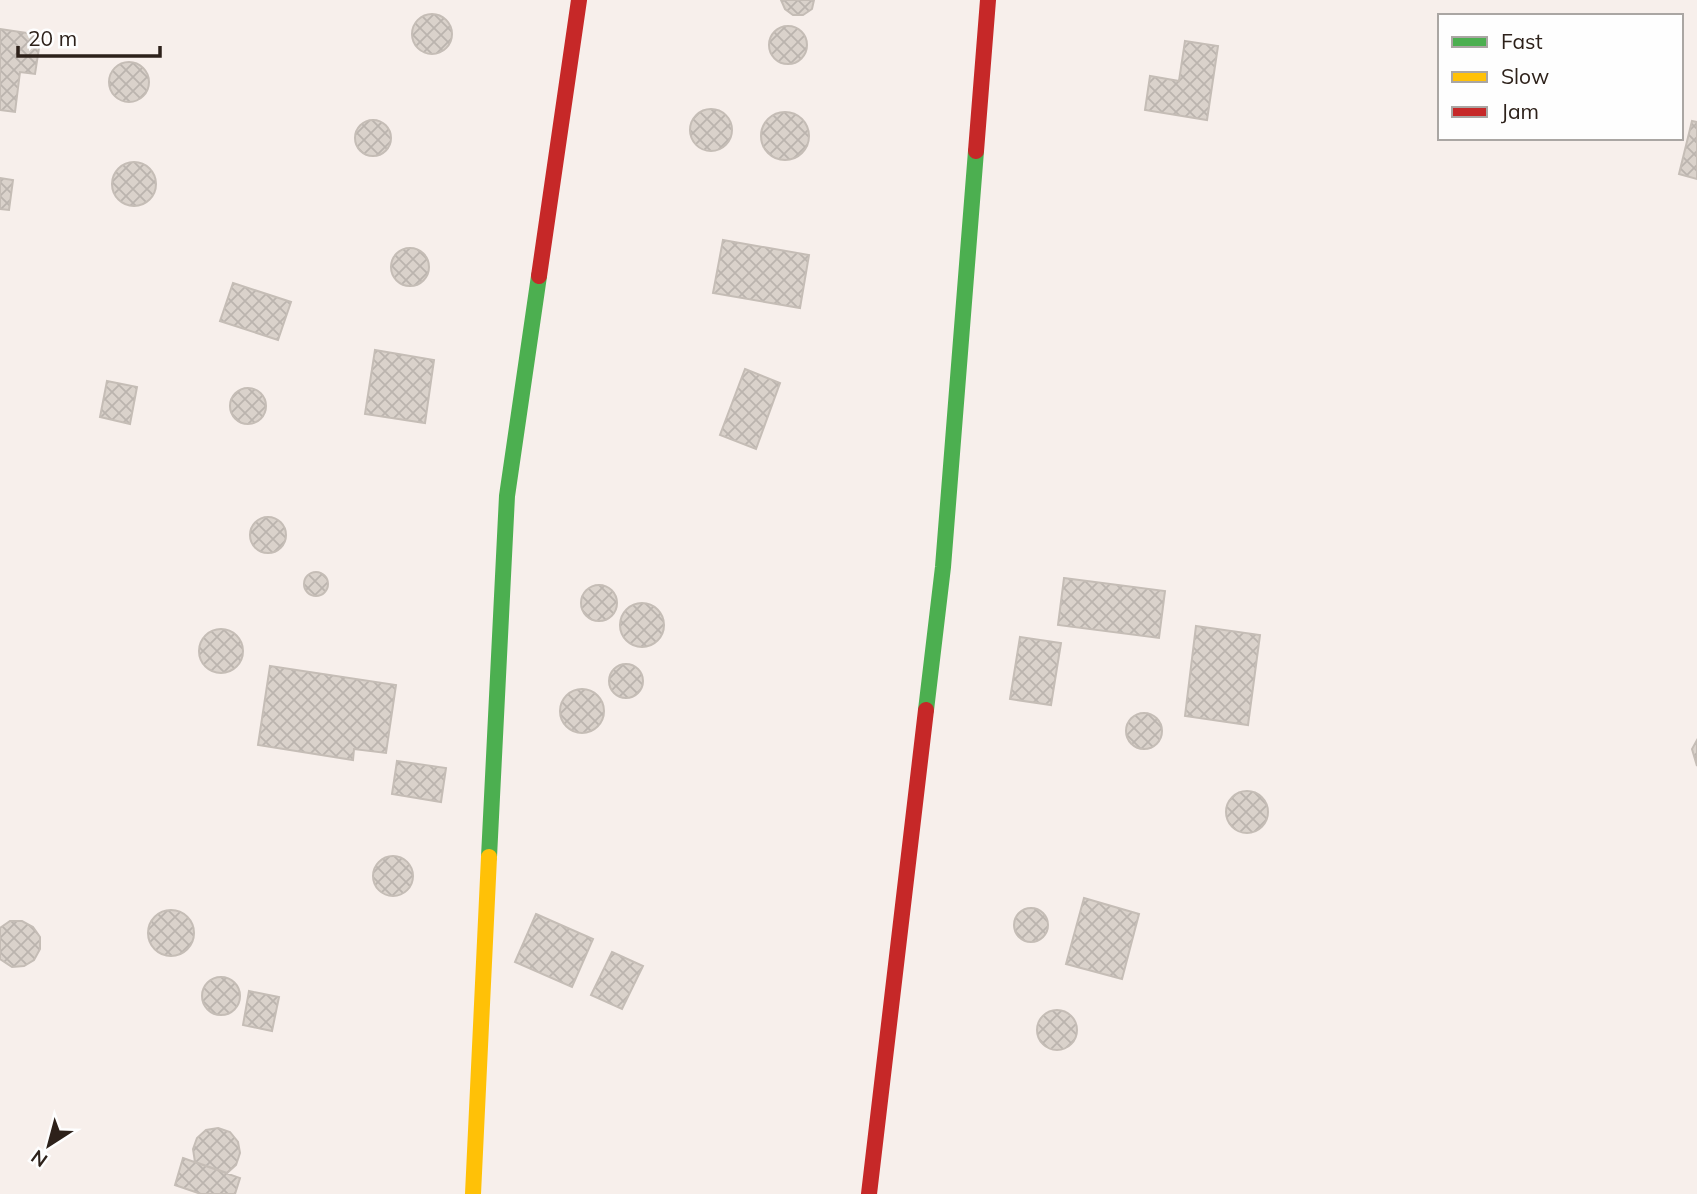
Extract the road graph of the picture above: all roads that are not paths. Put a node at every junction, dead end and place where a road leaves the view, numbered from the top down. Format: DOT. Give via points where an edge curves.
graph roads {
  1 [pos="579,0"];
  2 [pos="988,0"];
  3 [pos="473,1194"];
  4 [pos="869,1194"];
  1 -- 3 [label="street" via="508,496"];
  2 -- 4 [label="street" via="943,567"];
}
